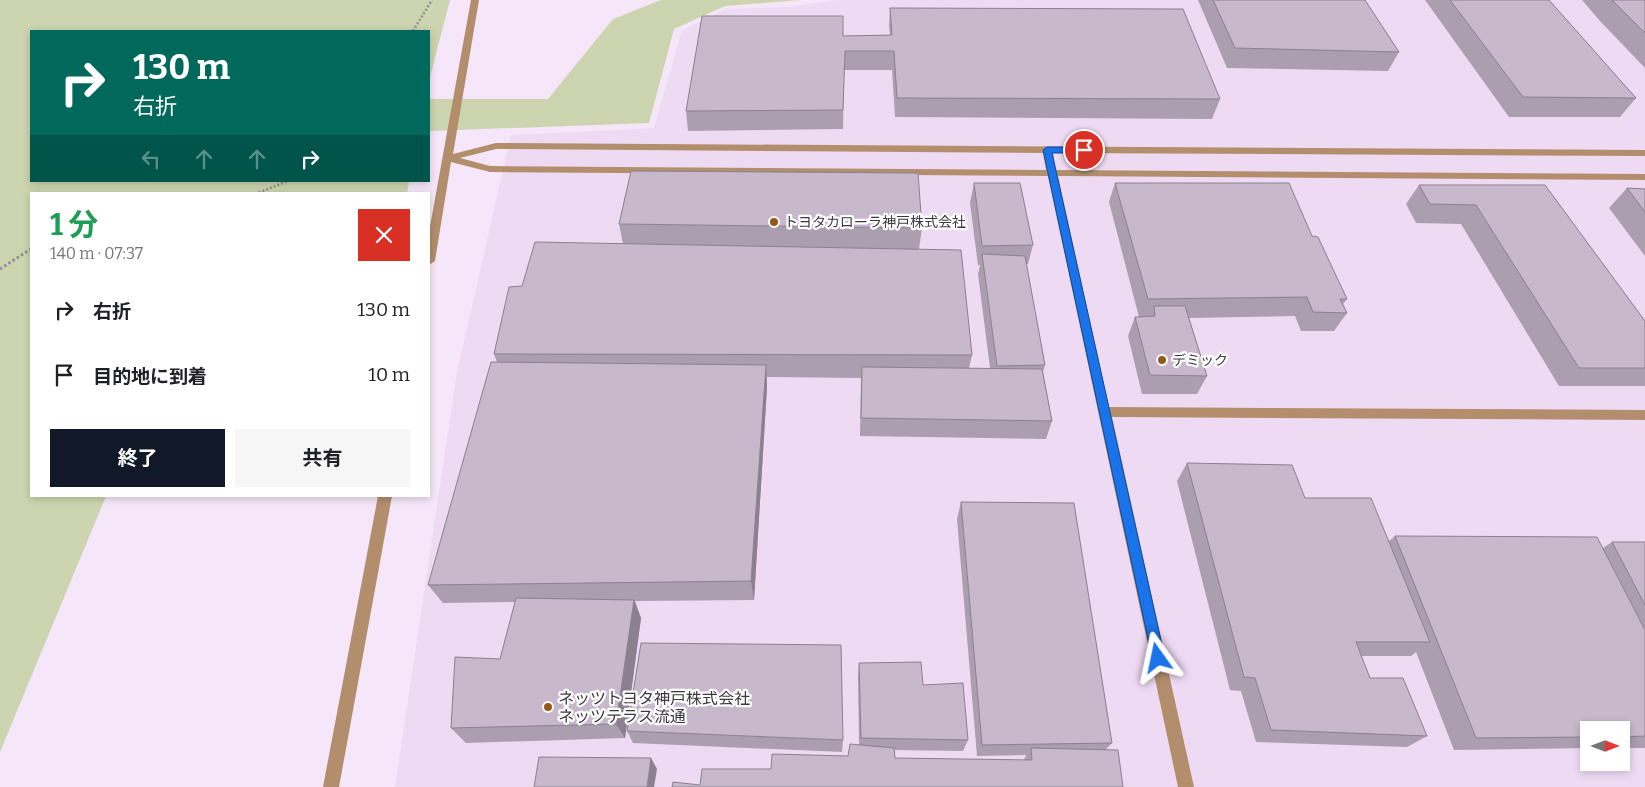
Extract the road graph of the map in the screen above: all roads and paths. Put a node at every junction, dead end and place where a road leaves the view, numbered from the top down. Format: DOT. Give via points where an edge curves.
graph roads {
  1 [pos="432,0"];
  2 [pos="475,0"];
  3 [pos="414,30"];
  4 [pos="1047,150"];
  5 [pos="1645,152"];
  6 [pos="448,158"];
  7 [pos="1052,172"];
  8 [pos="1645,176"];
  9 [pos="285,182"];
  10 [pos="260,192"];
  11 [pos="30,250"];
  12 [pos="430,256"];
  13 [pos="0,269"];
  14 [pos="1105,412"];
  15 [pos="1645,415"];
  16 [pos="384,497"];
  17 [pos="331,787"];
  18 [pos="1186,787"];
  1 -- 3 [label="path"];
  2 -- 6 [label="street"];
  4 -- 5 [label="street"];
  4 -- 6 [label="street" via="496,146"];
  4 -- 7 [label="street"];
  6 -- 7 [label="street" via="490,169"];
  6 -- 12 [label="street"];
  7 -- 8 [label="street"];
  7 -- 14 [label="street"];
  9 -- 10 [label="path"];
  11 -- 13 [label="path"];
  14 -- 15 [label="street"];
  14 -- 18 [label="street"];
  16 -- 17 [label="street"];
}
